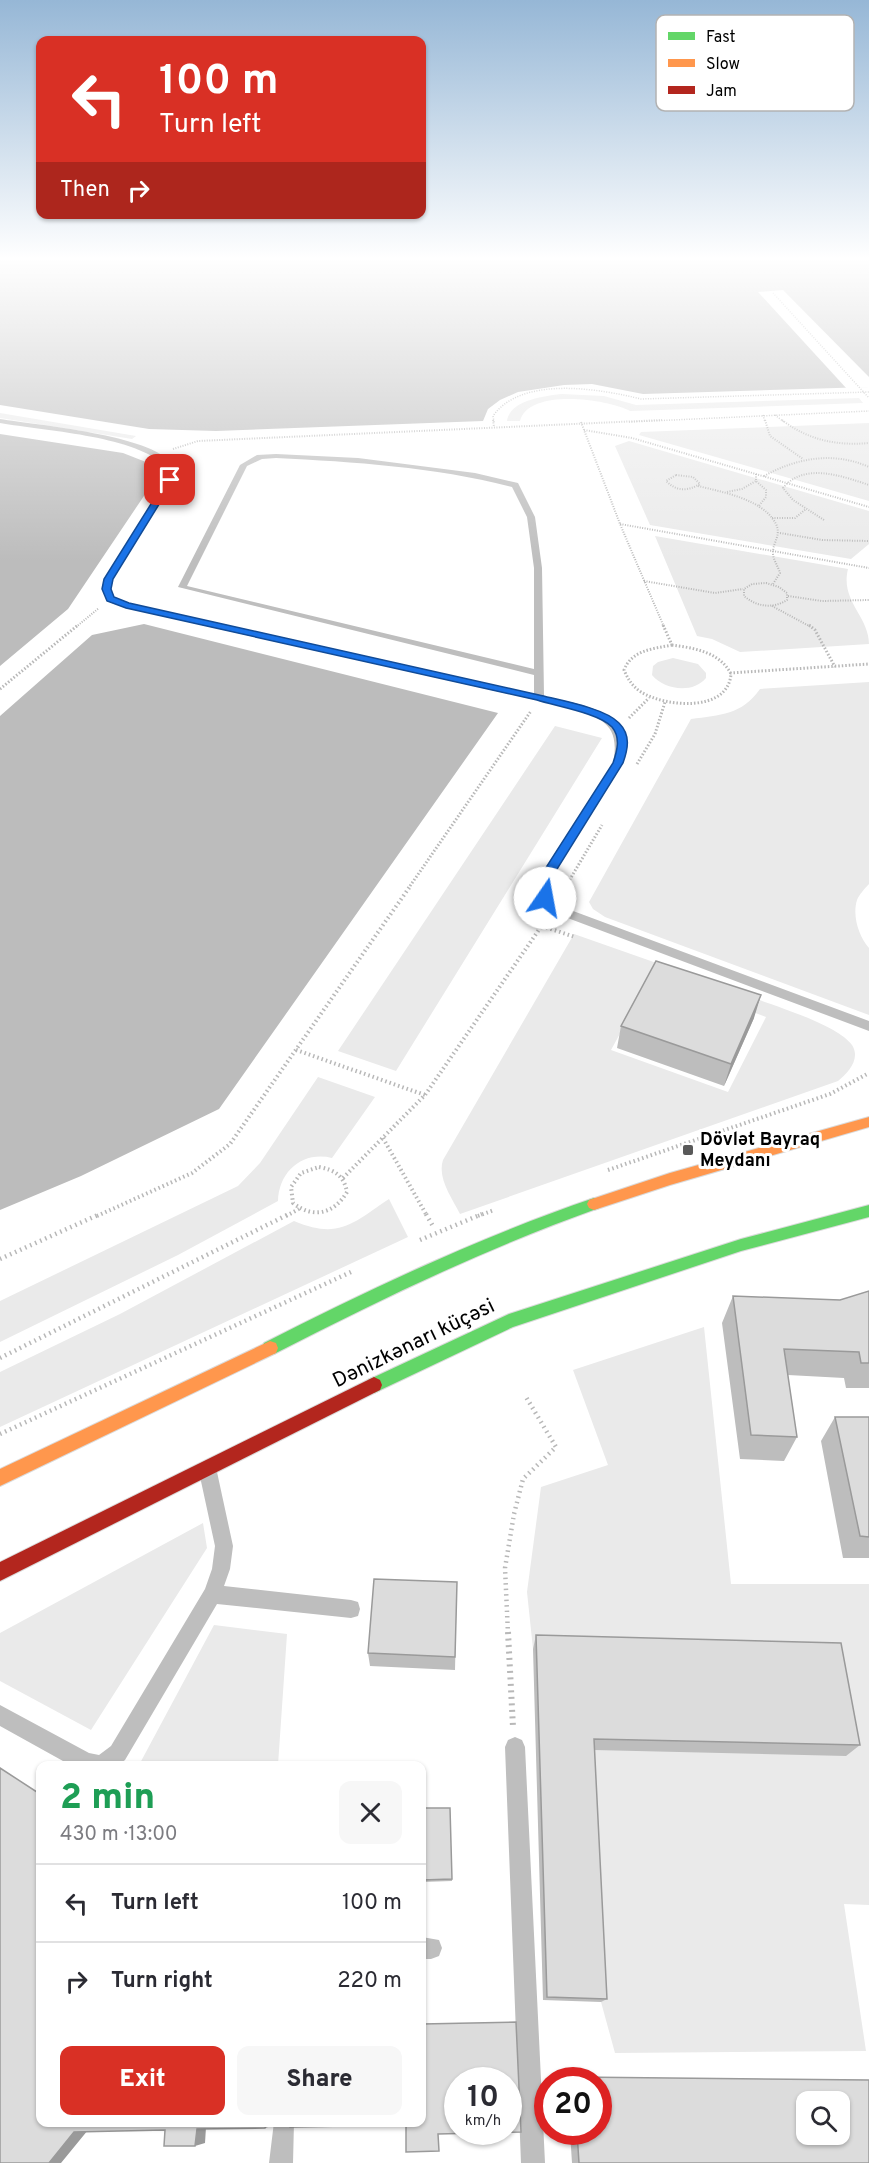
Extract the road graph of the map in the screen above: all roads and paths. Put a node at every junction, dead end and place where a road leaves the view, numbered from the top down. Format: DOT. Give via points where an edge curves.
graph roads {
  1 [pos="835,361"];
  2 [pos="864,392"];
  3 [pos="869,392"];
  4 [pos="869,398"];
  5 [pos="869,411"];
  6 [pos="763,415"];
  7 [pos="774,415"];
  8 [pos="0,421"];
  9 [pos="581,422"];
  10 [pos="494,427"];
  11 [pos="584,430"];
  12 [pos="869,443"];
  13 [pos="158,454"];
  14 [pos="804,460"];
  15 [pos="869,462"];
  16 [pos="863,464"];
  17 [pos="869,467"];
  18 [pos="756,474"];
  19 [pos="764,476"];
  20 [pos="756,481"];
  21 [pos="786,482"];
  22 [pos="869,484"];
  23 [pos="698,486"];
  24 [pos="723,492"];
  25 [pos="758,507"];
  26 [pos="869,507"];
  27 [pos="806,509"];
  28 [pos="772,518"];
  29 [pos="824,520"];
  30 [pos="620,524"];
  31 [pos="780,533"];
  32 [pos="869,541"];
  33 [pos="773,551"];
  34 [pos="869,568"];
  35 [pos="644,581"];
  36 [pos="773,584"];
  37 [pos="744,589"];
  38 [pos="788,596"];
  39 [pos="110,599"];
  40 [pos="869,600"];
  41 [pos="771,606"];
  42 [pos="672,645"];
  43 [pos="869,664"];
  44 [pos="836,668"];
  45 [pos="538,673"];
  46 [pos="730,673"];
  47 [pos="0,689"];
  48 [pos="539,698"];
  49 [pos="649,698"];
  50 [pos="615,724"];
  51 [pos="869,1026"];
  52 [pos="296,1050"];
  53 [pos="869,1122"];
  54 [pos="383,1137"];
  55 [pos="343,1178"];
  56 [pos="299,1209"];
  57 [pos="869,1211"];
  58 [pos="434,1228"];
  59 [pos="0,1259"];
  60 [pos="0,1358"];
  61 [pos="526,1397"];
  62 [pos="208,1469"];
  63 [pos="0,1478"];
  64 [pos="0,1572"];
  65 [pos="212,1594"];
  66 [pos="351,1609"];
  67 [pos="0,1715"];
  68 [pos="514,1747"];
  69 [pos="83,1761"];
  70 [pos="107,1761"];
  71 [pos="284,2127"];
  72 [pos="281,2163"];
  73 [pos="533,2163"];
  1 -- 2 [label="path"];
  2 -- 3 [label="path"];
  2 -- 4 [label="path"];
  2 -- 10 [label="path" via="641,399 597,390 540,391 500,406 493,416"];
  5 -- 7 [label="path"];
  6 -- 7 [label="path"];
  6 -- 9 [label="path"];
  6 -- 14 [label="path" via="770,436"];
  7 -- 12 [label="path" via="814,439"];
  8 -- 13 [label="lane" via="123,442"];
  9 -- 10 [label="path"];
  9 -- 11 [label="path"];
  10 -- 13 [label="path" via="198,441"];
  11 -- 18 [label="path" via="632,438"];
  11 -- 30 [label="path"];
  13 -- 39 [label="lane" via="171,469 170,480 109,579"];
  14 -- 16 [label="path" via="833,458"];
  14 -- 19 [label="path" via="778,467"];
  15 -- 16 [label="path"];
  16 -- 17 [label="path"];
  18 -- 19 [label="path"];
  18 -- 20 [label="path"];
  19 -- 21 [label="path"];
  20 -- 24 [label="path" via="742,489"];
  20 -- 25 [label="path" via="766,490"];
  21 -- 22 [label="path" via="815,473"];
  21 -- 26 [label="path"];
  21 -- 27 [label="path" via="785,492"];
  23 -- 23 [label="path" via="697,479 688,475 671,476 666,481 678,489"];
  23 -- 24 [label="path"];
  24 -- 25 [label="path"];
  25 -- 28 [label="path"];
  27 -- 28 [label="path" via="795,518"];
  27 -- 29 [label="path"];
  28 -- 31 [label="path"];
  30 -- 33 [label="path"];
  30 -- 35 [label="path"];
  31 -- 32 [label="path" via="822,540"];
  31 -- 33 [label="path"];
  33 -- 34 [label="path"];
  33 -- 36 [label="path" via="781,574"];
  35 -- 37 [label="path" via="715,592"];
  35 -- 42 [label="path"];
  36 -- 37 [label="path" via="752,584"];
  36 -- 38 [label="path"];
  37 -- 41 [label="path" via="747,599"];
  38 -- 40 [label="path" via="822,602"];
  38 -- 41 [label="path" via="784,603"];
  39 -- 47 [label="path"];
  39 -- 48 [label="lane"];
  41 -- 44 [label="path" via="815,630"];
  42 -- 46 [label="path" via="715,657"];
  42 -- 49 [label="path" via="642,650 625,664 627,682"];
  43 -- 44 [label="path"];
  44 -- 46 [label="path"];
  45 -- 45 [label="lane" via="225,599 182,587 244,465 251,460 276,456 358,460 475,475 515,485 531,517 539,577"];
  45 -- 48 [label="lane"];
  46 -- 49 [label="path" via="728,688 709,700 681,704"];
  48 -- 50 [label="lane" via="599,715"];
  48 -- 52 [label="path"];
  49 -- 50 [label="path" via="625,722"];
  50 -- 51 [label="lane" via="622,736 618,763 551,869 544,884 545,898 554,908"];
  52 -- 54 [label="path" via="425,1095"];
  52 -- 59 [label="path" via="230,1144 192,1173"];
  53 -- 63 [label="highway" via="670,1179 472,1251"];
  54 -- 55 [label="path"];
  54 -- 58 [label="path"];
  55 -- 56 [label="path" via="346,1192 332,1210 315,1214"];
  55 -- 56 [label="path" via="319,1167 301,1173 294,1179 290,1195"];
  56 -- 60 [label="path"];
  57 -- 62 [label="highway, Dənizkənarı küçəsi" via="741,1245 509,1321"];
  61 -- 68 [label="path" via="556,1447 524,1479 505,1569"];
  62 -- 64 [label="highway, Dənizkənarı küçəsi"];
  62 -- 65 [label="lane" via="224,1546"];
  65 -- 66 [label="lane"];
  65 -- 70 [label="lane" via="118,1753"];
  67 -- 69 [label="lane"];
  68 -- 73 [label="lane"];
  71 -- 72 [label="lane"];
}
